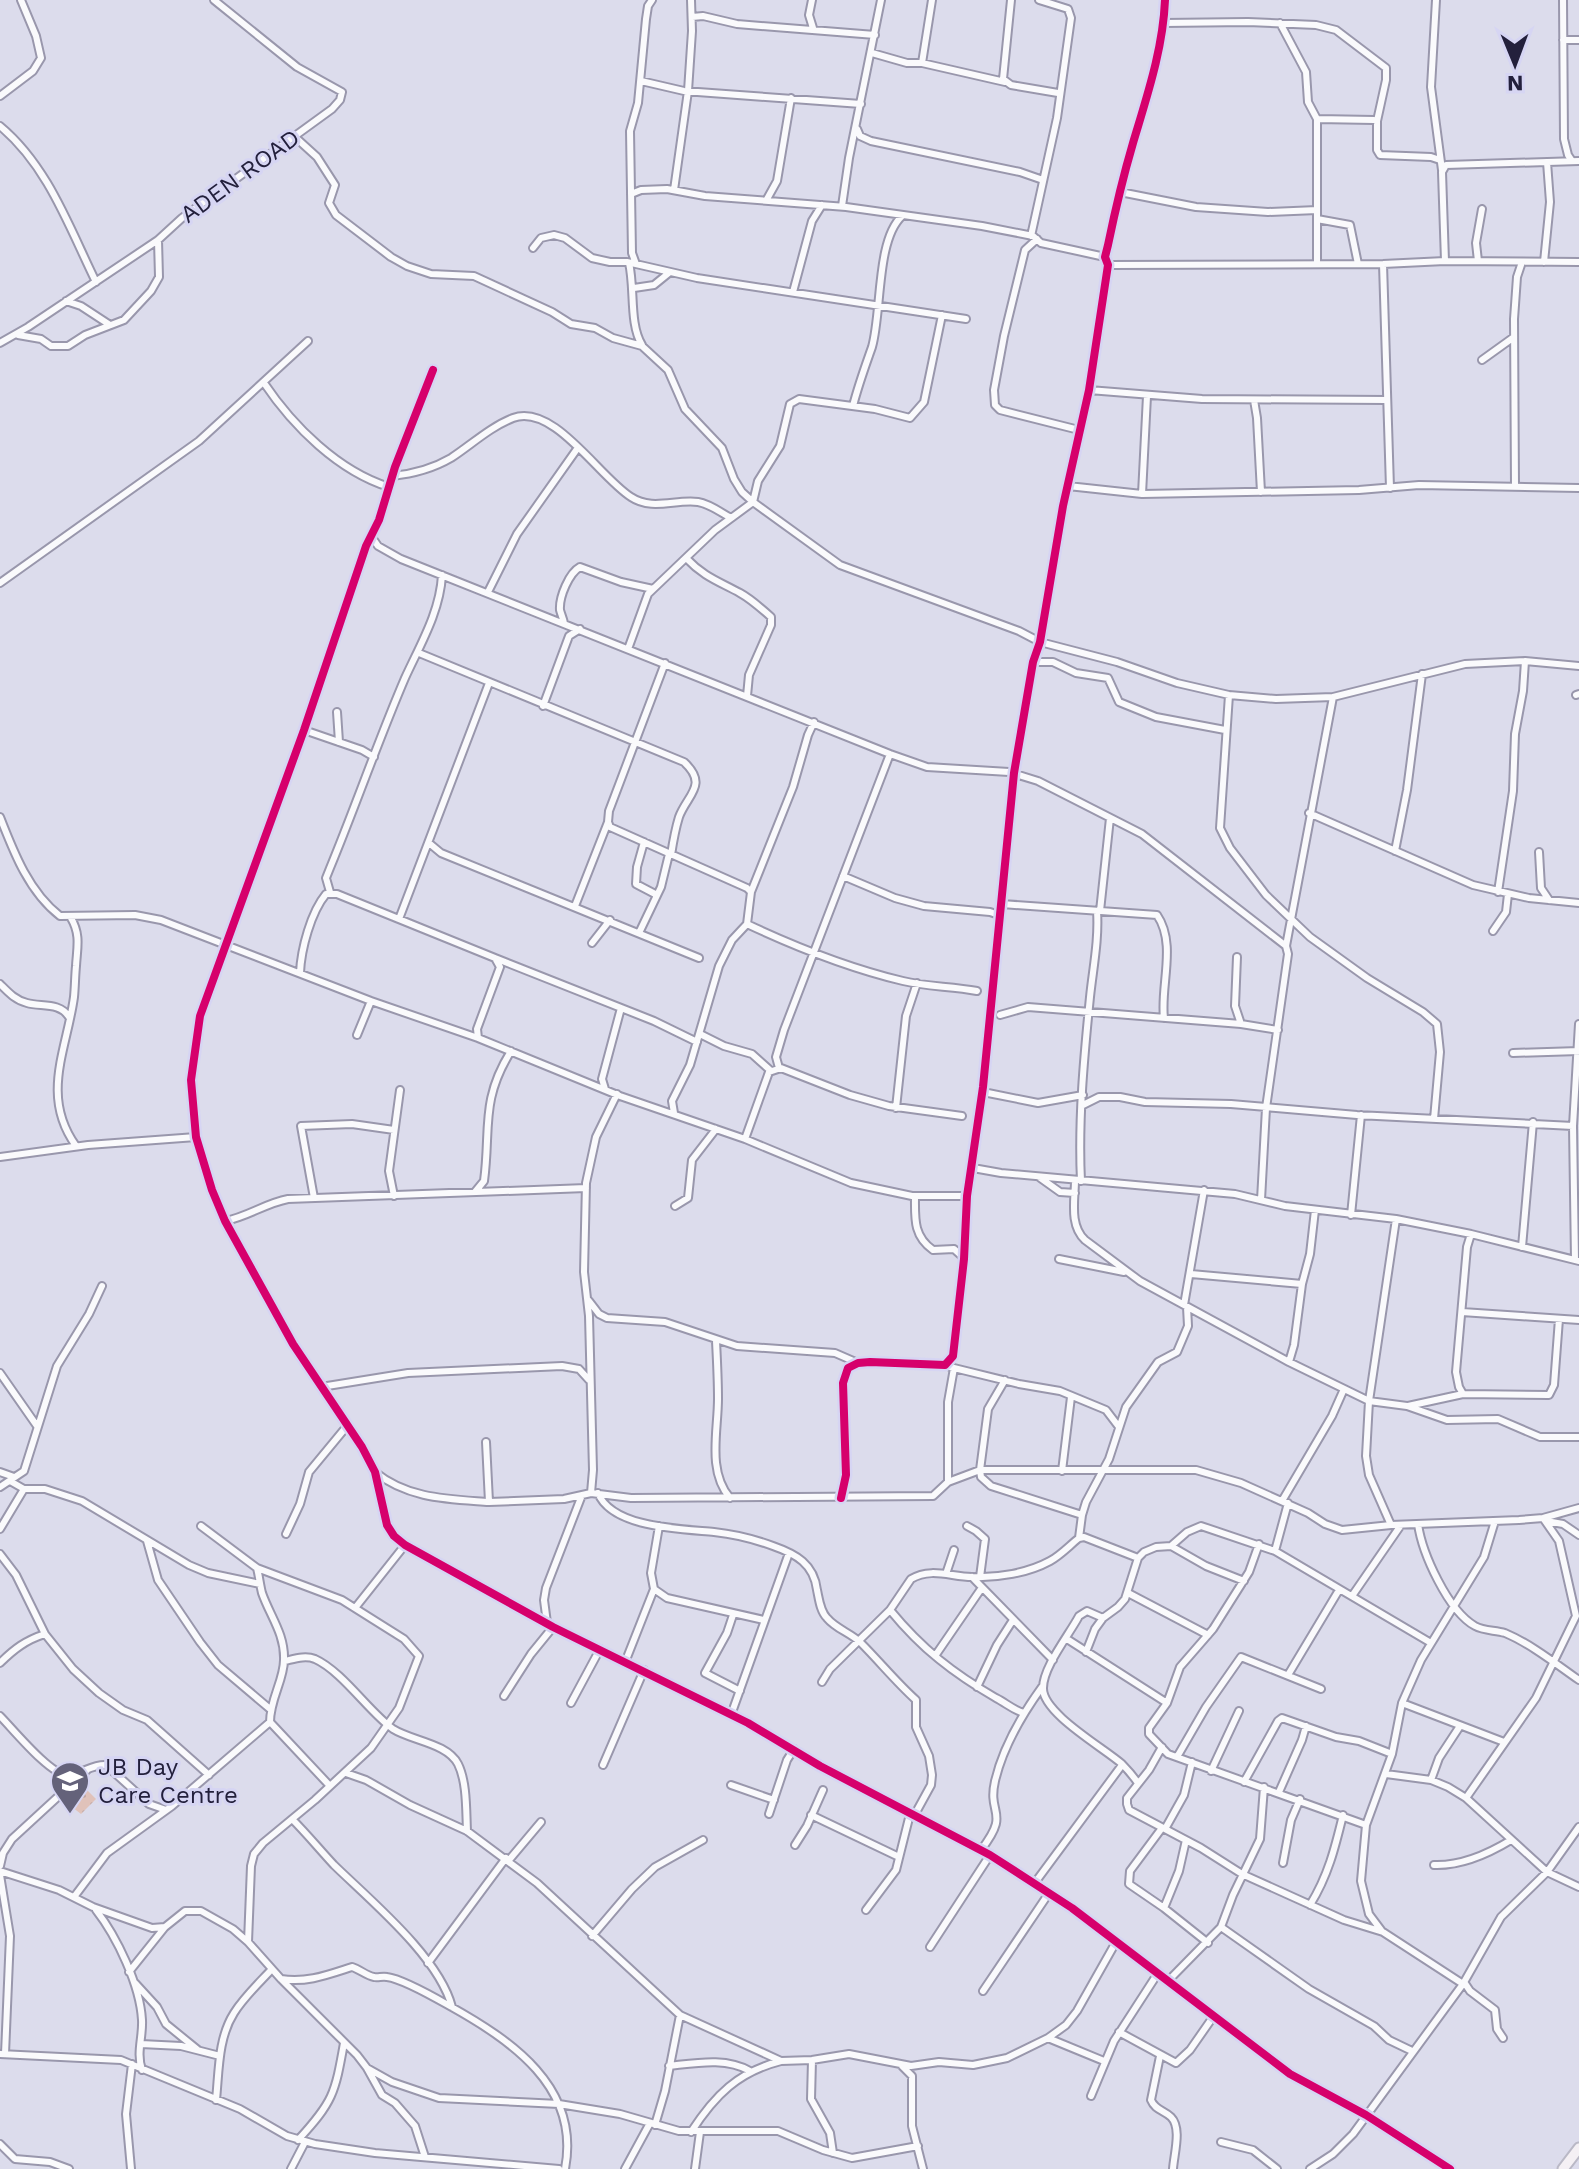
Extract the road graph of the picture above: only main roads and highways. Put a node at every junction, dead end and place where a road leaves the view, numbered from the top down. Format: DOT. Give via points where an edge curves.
graph roads {
  1 [pos="1579,2148"];
  2 [pos="1563,2169"];
  1 -- 2 [label="main road"];
}
